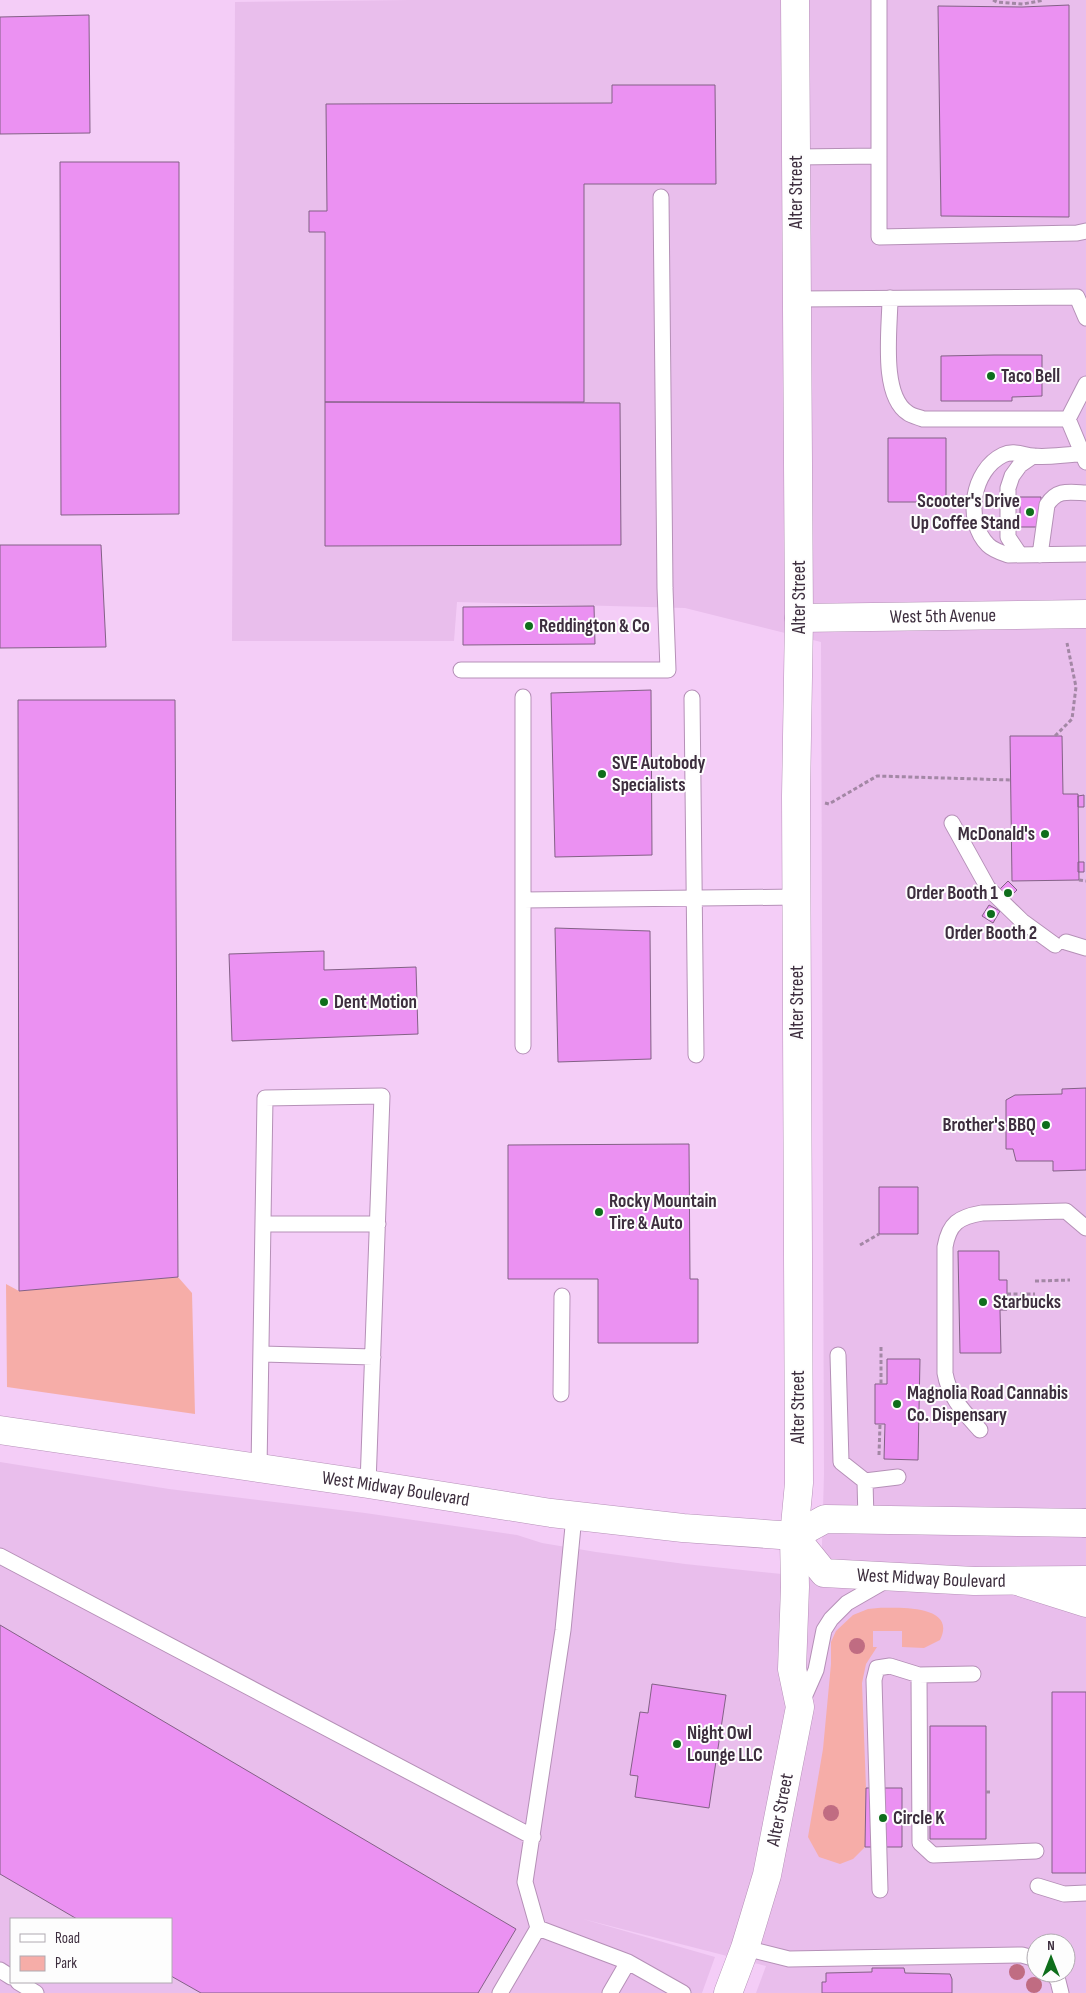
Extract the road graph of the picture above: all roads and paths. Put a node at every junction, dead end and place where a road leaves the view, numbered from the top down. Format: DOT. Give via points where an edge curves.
graph roads {
  1 [pos="795,0"];
  2 [pos="879,0"];
  3 [pos="993,0"];
  4 [pos="1044,0"];
  5 [pos="879,156"];
  6 [pos="796,157"];
  7 [pos="661,198"];
  8 [pos="1086,230"];
  9 [pos="890,298"];
  10 [pos="797,299"];
  11 [pos="1086,318"];
  12 [pos="1086,384"];
  13 [pos="1068,419"];
  14 [pos="1033,456"];
  15 [pos="1084,458"];
  16 [pos="1086,493"];
  17 [pos="1086,554"];
  18 [pos="1020,555"];
  19 [pos="1040,555"];
  20 [pos="1073,614"];
  21 [pos="799,618"];
  22 [pos="461,670"];
  23 [pos="523,697"];
  24 [pos="692,698"];
  25 [pos="1055,736"];
  26 [pos="1011,780"];
  27 [pos="796,796"];
  28 [pos="952,823"];
  29 [pos="1079,880"];
  30 [pos="1086,881"];
  31 [pos="695,898"];
  32 [pos="797,898"];
  33 [pos="523,900"];
  34 [pos="1086,948"];
  35 [pos="523,1046"];
  36 [pos="696,1055"];
  37 [pos="263,1224"];
  38 [pos="378,1224"];
  39 [pos="1086,1228"];
  40 [pos="879,1234"];
  41 [pos="860,1245"];
  42 [pos="1070,1280"];
  43 [pos="1035,1281"];
  44 [pos="1007,1294"];
  45 [pos="1035,1294"];
  46 [pos="562,1296"];
  47 [pos="881,1347"];
  48 [pos="262,1354"];
  49 [pos="838,1355"];
  50 [pos="373,1357"];
  51 [pos="881,1384"];
  52 [pos="561,1394"];
  53 [pos="880,1424"];
  54 [pos="0,1430"];
  55 [pos="980,1430"];
  56 [pos="879,1452"];
  57 [pos="259,1469"];
  58 [pos="898,1477"];
  59 [pos="865,1481"];
  60 [pos="368,1484"];
  61 [pos="574,1516"];
  62 [pos="866,1520"];
  63 [pos="1086,1523"];
  64 [pos="794,1536"];
  65 [pos="0,1556"];
  66 [pos="891,1577"];
  67 [pos="1086,1580"];
  68 [pos="1017,1581"];
  69 [pos="1086,1602"];
  70 [pos="973,1674"];
  71 [pos="919,1675"];
  72 [pos="800,1708"];
  73 [pos="986,1792"];
  74 [pos="991,1792"];
  75 [pos="532,1837"];
  76 [pos="1036,1851"];
  77 [pos="1038,1886"];
  78 [pos="880,1890"];
  79 [pos="1086,1893"];
  80 [pos="538,1928"];
  81 [pos="745,1948"];
  82 [pos="1026,1956"];
  83 [pos="628,1962"];
  84 [pos="20,1983"];
  85 [pos="36,1993"];
  86 [pos="500,1993"];
  87 [pos="610,1993"];
  88 [pos="683,1993"];
  89 [pos="728,1993"];
  1 -- 6 [label="street, Alter Street"];
  2 -- 5 [label="lane"];
  3 -- 4 [label="path" via="1023,4"];
  5 -- 6 [label="lane"];
  5 -- 8 [label="lane" via="879,236 1077,234"];
  6 -- 10 [label="street, Alter Street"];
  7 -- 22 [label="lane" via="668,670"];
  9 -- 10 [label="lane"];
  9 -- 11 [label="lane" via="1077,297"];
  9 -- 13 [label="lane" via="889,373 892,389 908,413 922,419"];
  10 -- 21 [label="street, Alter Street"];
  12 -- 13 [label="lane"];
  13 -- 15 [label="lane"];
  14 -- 15 [label="lane"];
  14 -- 18 [label="lane" via="1020,465 1008,488 1008,537"];
  14 -- 18 [label="lane" via="1003,455 983,474 974,501 980,533 988,545 1008,555"];
  16 -- 19 [label="lane" via="1060,493 1051,498 1047,505"];
  17 -- 19 [label="lane"];
  18 -- 19 [label="lane"];
  20 -- 21 [label="street, West 5th Avenue"];
  20 -- 25 [label="path" via="1076,687 1072,720"];
  21 -- 27 [label="street, Alter Street"];
  23 -- 33 [label="lane"];
  24 -- 31 [label="lane"];
  26 -- 27 [label="path" via="877,776 829,804"];
  27 -- 32 [label="street, Alter Street"];
  28 -- 34 [label="lane" via="988,888 1022,921 1060,944"];
  29 -- 30 [label="path"];
  31 -- 32 [label="lane"];
  31 -- 33 [label="lane"];
  31 -- 36 [label="lane"];
  32 -- 64 [label="street, Alter Street" via="799,1483"];
  33 -- 35 [label="lane"];
  37 -- 38 [label="lane"];
  37 -- 38 [label="lane" via="265,1098 382,1096"];
  37 -- 48 [label="lane"];
  38 -- 50 [label="lane"];
  39 -- 55 [label="lane" via="1066,1211 982,1213 959,1220 947,1234 945,1373 958,1406"];
  40 -- 41 [label="path"];
  42 -- 43 [label="path"];
  44 -- 45 [label="path"];
  46 -- 52 [label="lane"];
  47 -- 51 [label="path"];
  48 -- 50 [label="lane"];
  48 -- 57 [label="lane"];
  49 -- 59 [label="lane" via="841,1462"];
  50 -- 60 [label="lane"];
  53 -- 56 [label="path"];
  54 -- 57 [label="street, West Midway Boulevard"];
  57 -- 60 [label="street, West Midway Boulevard"];
  58 -- 59 [label="lane"];
  59 -- 62 [label="lane"];
  60 -- 61 [label="street, West Midway Boulevard"];
  61 -- 64 [label="street, West Midway Boulevard"];
  61 -- 75 [label="lane" via="563,1630"];
  62 -- 63 [label="street"];
  62 -- 64 [label="street" via="825,1519"];
  64 -- 66 [label="street, West Midway Boulevard" via="824,1573"];
  64 -- 72 [label="street, Alter Street" via="792,1669"];
  65 -- 75 [label="lane"];
  66 -- 68 [label="street, West Midway Boulevard"];
  66 -- 72 [label="lane" via="847,1603 831,1619 824,1630 816,1670"];
  67 -- 68 [label="street, West Midway Boulevard"];
  68 -- 69 [label="street"];
  70 -- 71 [label="lane"];
  71 -- 76 [label="lane" via="920,1843 933,1855"];
  71 -- 78 [label="lane" via="890,1666 877,1668 874,1680"];
  72 -- 81 [label="street, Alter Street" via="767,1875"];
  73 -- 74 [label="path"];
  75 -- 80 [label="lane" via="525,1882"];
  77 -- 79 [label="lane" via="1064,1894"];
  80 -- 83 [label="lane"];
  80 -- 86 [label="lane"];
  81 -- 82 [label="lane" via="790,1960"];
  81 -- 89 [label="street, Alter Street"];
  83 -- 87 [label="lane"];
  83 -- 88 [label="lane"];
  84 -- 85 [label="lane"];
}
